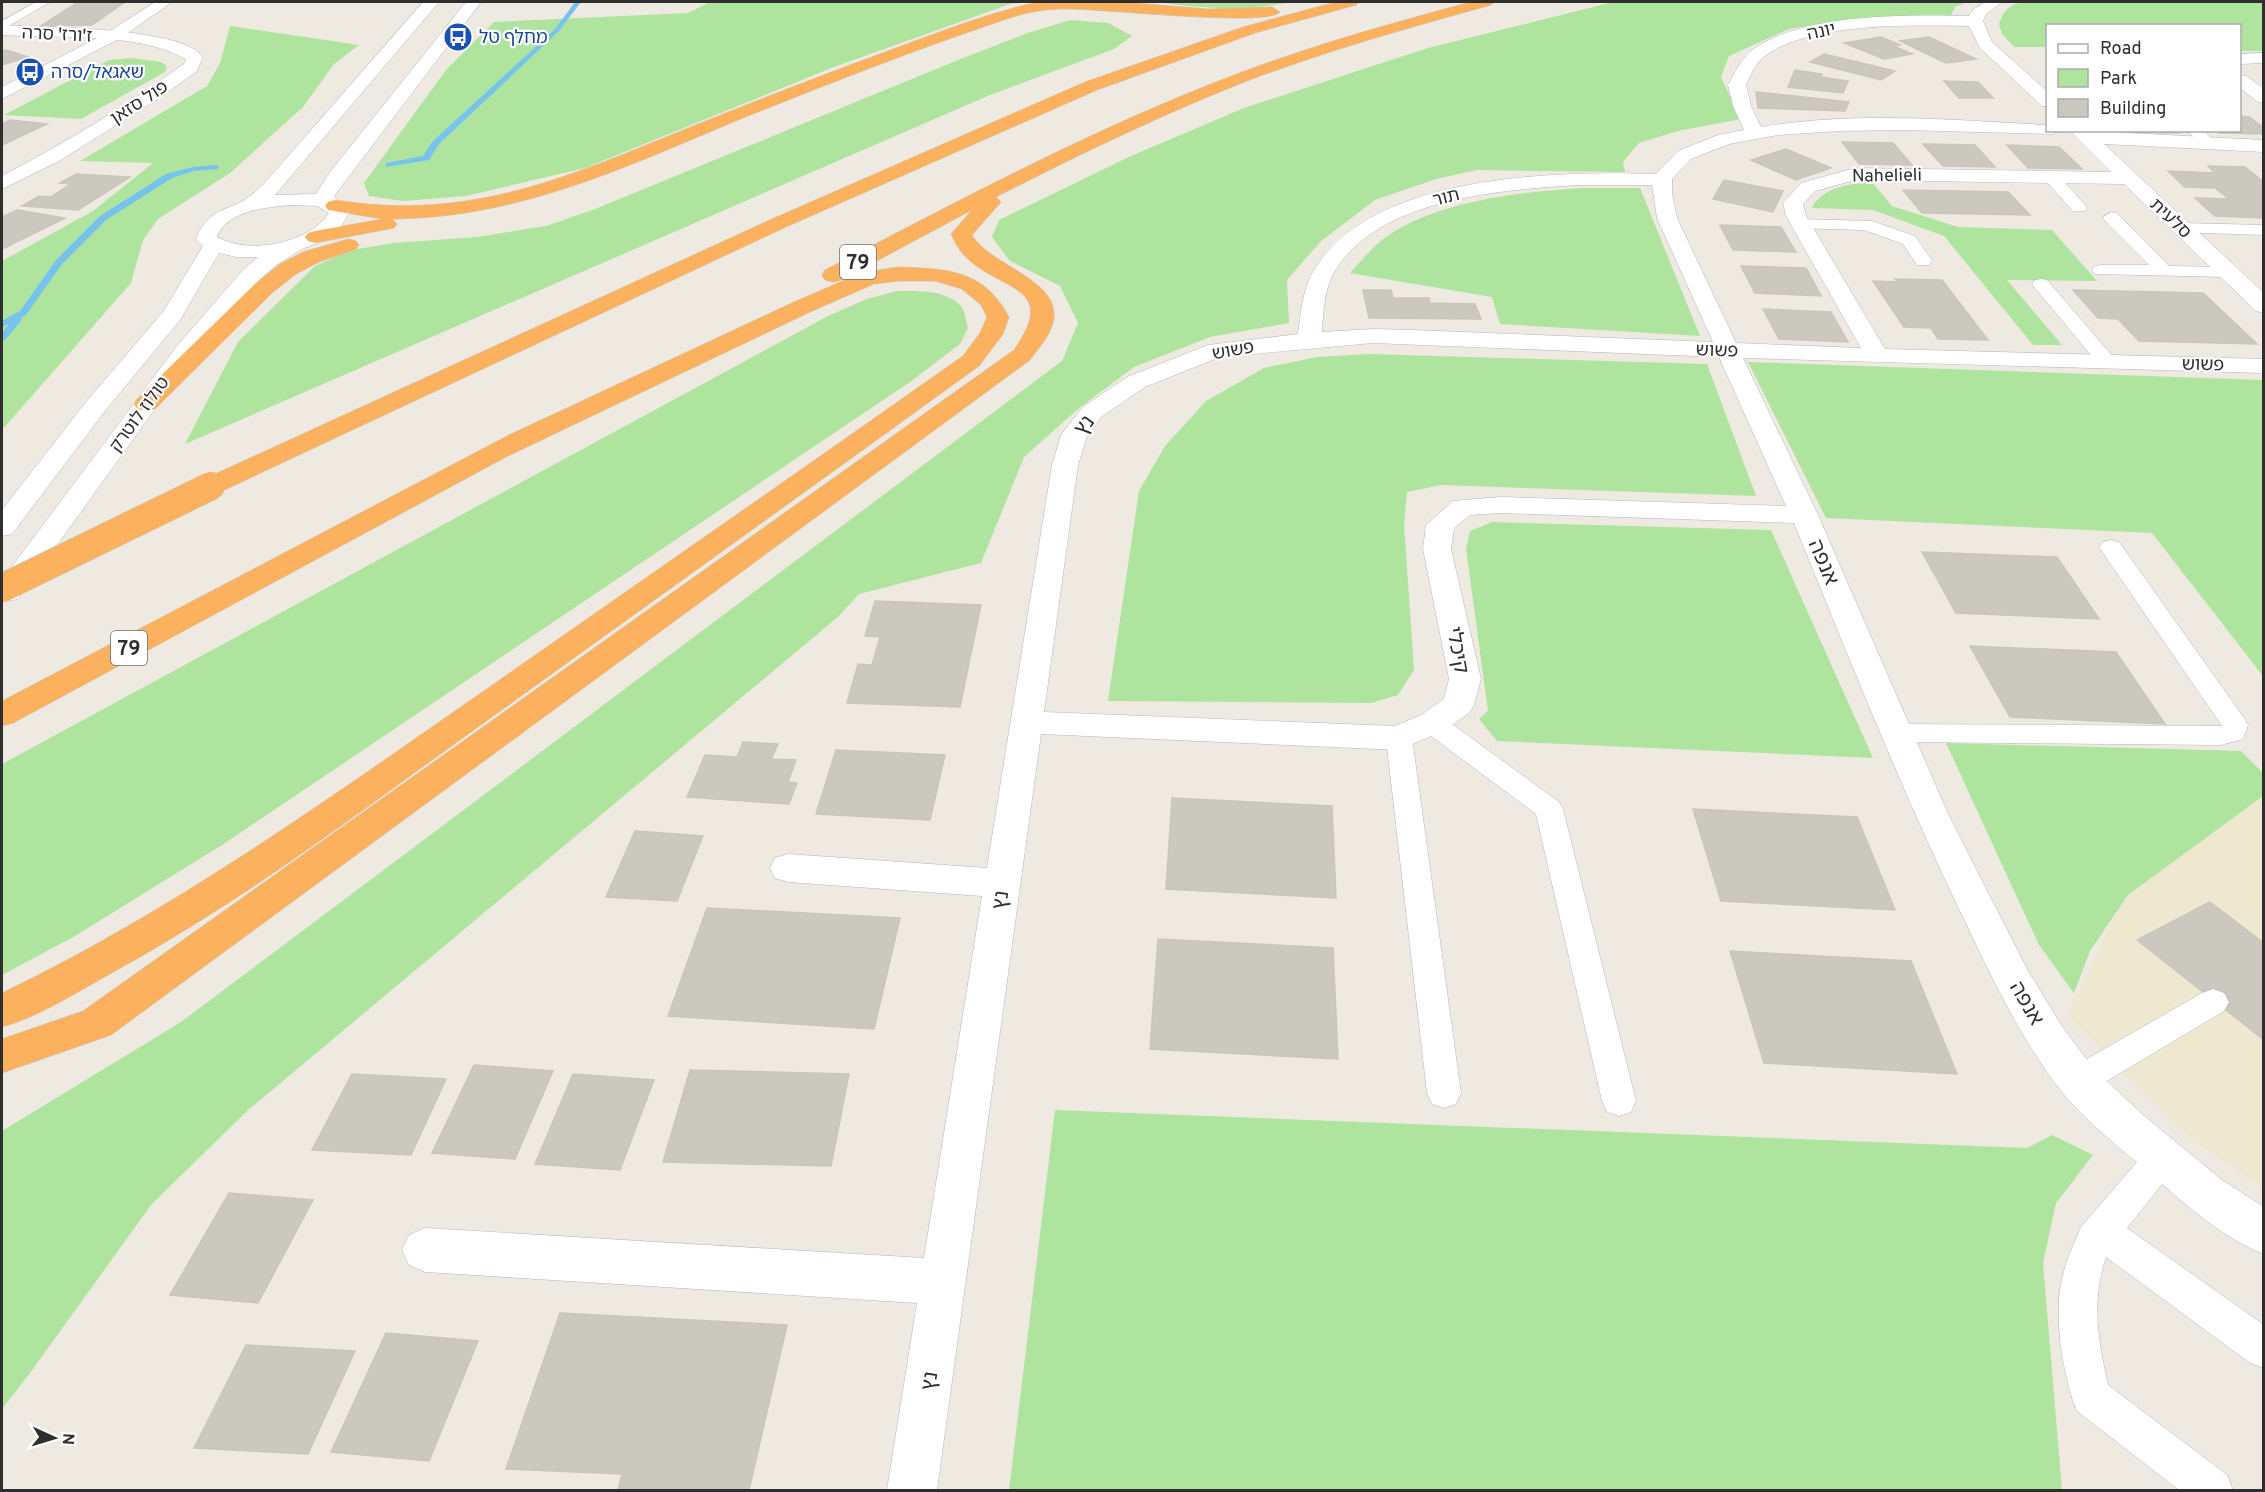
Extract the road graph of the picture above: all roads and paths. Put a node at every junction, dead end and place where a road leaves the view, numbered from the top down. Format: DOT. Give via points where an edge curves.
graph roads {
  1 [pos="44,2"];
  2 [pos="164,2"];
  3 [pos="431,2"];
  4 [pos="474,2"];
  5 [pos="1333,2"];
  6 [pos="1351,2"];
  7 [pos="1486,2"];
  8 [pos="1994,2"];
  9 [pos="1975,21"];
  10 [pos="1155,25"];
  11 [pos="2,28"];
  12 [pos="113,36"];
  13 [pos="1159,43"];
  14 [pos="2264,58"];
  15 [pos="2241,59"];
  16 [pos="2241,81"];
  17 [pos="1091,86"];
  18 [pos="2,94"];
  19 [pos="2264,98"];
  20 [pos="2046,100"];
  21 [pos="2046,130"];
  22 [pos="1754,131"];
  23 [pos="2195,132"];
  24 [pos="2082,134"];
  25 [pos="2208,143"];
  26 [pos="2264,146"];
  27 [pos="2050,177"];
  28 [pos="2128,178"];
  29 [pos="1016,179"];
  30 [pos="1662,180"];
  31 [pos="2,183"];
  32 [pos="567,198"];
  33 [pos="331,204"];
  34 [pos="2079,208"];
  35 [pos="230,213"];
  36 [pos="2111,217"];
  37 [pos="1801,224"];
  38 [pos="2181,228"];
  39 [pos="2264,230"];
  40 [pos="305,241"];
  41 [pos="213,246"];
  42 [pos="1923,261"];
  43 [pos="2101,270"];
  44 [pos="2164,271"];
  45 [pos="2228,272"];
  46 [pos="2041,284"];
  47 [pos="2264,306"];
  48 [pos="1309,340"];
  49 [pos="1729,350"];
  50 [pos="1877,356"];
  51 [pos="2107,362"];
  52 [pos="1175,365"];
  53 [pos="2264,366"];
  54 [pos="146,404"];
  55 [pos="498,451"];
  56 [pos="1804,515"];
  57 [pos="2,528"];
  58 [pos="2111,547"];
  59 [pos="2,588"];
  60 [pos="2,601"];
  61 [pos="2,715"];
  62 [pos="1026,722"];
  63 [pos="1432,723"];
  64 [pos="1896,733"];
  65 [pos="1399,738"];
  66 [pos="788,868"];
  67 [pos="1002,883"];
  68 [pos="2213,1002"];
  69 [pos="2,1011"];
  70 [pos="97,1023"];
  71 [pos="2,1056"];
  72 [pos="2,1078"];
  73 [pos="2078,1081"];
  74 [pos="1444,1093"];
  75 [pos="1619,1101"];
  76 [pos="2163,1157"];
  77 [pos="2101,1231"];
  78 [pos="2264,1233"];
  79 [pos="425,1250"];
  80 [pos="944,1282"];
  81 [pos="2264,1349"];
  82 [pos="912,1491"];
  83 [pos="2212,1491"];
  1 -- 11 [label="lane"];
  2 -- 12 [label="street"];
  3 -- 35 [label="street" via="270,189 250,205"];
  4 -- 33 [label="street" via="337,176 324,196"];
  5 -- 33 [label="highway" via="1288,11 1237,13 1115,4 1038,6 811,84 530,195 443,211 393,213"];
  6 -- 17 [label="highway" via="1249,30"];
  7 -- 29 [label="highway, 79" via="1315,52 1214,88"];
  8 -- 9 [label="street" via="1979,12"];
  9 -- 20 [label="street" via="1986,45"];
  9 -- 22 [label="street, יונה" via="1873,23 1802,35 1762,50 1737,85"];
  10 -- 32 [label="highway" via="1130,15 1102,12 1068,12 1017,21"];
  11 -- 12 [label="street, ז'ורז' סרה"];
  12 -- 18 [label="street"];
  12 -- 31 [label="street, פול סזאן" via="169,44 195,57 190,67 152,95"];
  13 -- 17 [label="highway" via="1156,49"];
  14 -- 15 [label="street"];
  16 -- 19 [label="street"];
  17 -- 59 [label="highway, bridge" via="779,223 211,486"];
  21 -- 22 [label="street" via="1837,125"];
  22 -- 30 [label="street" via="1716,140 1677,159"];
  23 -- 25 [label="lane"];
  24 -- 25 [label="street"];
  24 -- 28 [label="street, סלעית"];
  25 -- 26 [label="street"];
  27 -- 28 [label="street, Nahelieli"];
  27 -- 34 [label="lane"];
  27 -- 37 [label="street, Nahelieli" via="1880,173 1838,177 1800,193 1793,203"];
  28 -- 38 [label="street, סלעית"];
  29 -- 55 [label="highway, 79"];
  29 -- 70 [label="highway" via="961,234 971,250 1021,280 1043,307 1044,322 1022,356"];
  30 -- 48 [label="street, תור" via="1577,177 1526,182 1462,193 1392,215 1363,231 1339,251 1323,273"];
  30 -- 49 [label="street, אנפה" via="1667,218"];
  32 -- 40 [label="highway" via="505,213 386,225"];
  32 -- 54 [label="highway" via="513,215 339,247 288,268"];
  33 -- 35 [label="street" via="311,199 270,201"];
  33 -- 40 [label="street, טולוז לוטרק" via="339,213 337,221"];
  35 -- 41 [label="street" via="207,231 206,239"];
  36 -- 44 [label="lane"];
  37 -- 42 [label="lane" via="1866,225 1909,240"];
  37 -- 50 [label="street, Nahelieli"];
  38 -- 39 [label="lane"];
  38 -- 45 [label="street, סלעית"];
  40 -- 41 [label="street" via="240,252"];
  40 -- 54 [label="street, טולוז לוטרק" via="268,260 252,274 185,351"];
  41 -- 57 [label="street, טולוז לוטרק" via="171,315"];
  43 -- 44 [label="lane"];
  44 -- 45 [label="lane"];
  45 -- 47 [label="street, סלעית"];
  46 -- 51 [label="lane"];
  48 -- 49 [label="street, פשוש" via="1402,337"];
  48 -- 52 [label="street, פשוש" via="1216,350"];
  49 -- 50 [label="street, פשוש"];
  49 -- 56 [label="street, אנפה"];
  50 -- 51 [label="street, פשוש"];
  51 -- 53 [label="street, פשוש"];
  52 -- 62 [label="street, נץ" via="1136,382 1092,412 1074,435 1065,465"];
  54 -- 60 [label="street, טולוז לוטרק"];
  55 -- 61 [label="highway, 79"];
  55 -- 69 [label="highway" via="868,278 936,275 970,284 990,302 998,317 971,361 309,831 131,945"];
  56 -- 63 [label="street, קיכלי" via="1500,504 1463,507 1440,525 1437,549 1465,679 1458,705"];
  56 -- 64 [label="street, אנפה"];
  58 -- 64 [label="lane" via="2235,725 2234,732 2221,736"];
  62 -- 65 [label="street, קיכלי"];
  62 -- 67 [label="street, נץ"];
  63 -- 65 [label="street, קיכלי"];
  63 -- 75 [label="lane" via="1549,808"];
  64 -- 73 [label="street, אנפה" via="1932,816 2014,982"];
  65 -- 74 [label="lane"];
  66 -- 67 [label="street"];
  67 -- 80 [label="street, נץ"];
  68 -- 73 [label="lane"];
  70 -- 71 [label="highway"];
  70 -- 72 [label="highway"];
  73 -- 76 [label="street, אנפה"];
  76 -- 77 [label="lane"];
  76 -- 78 [label="street, אנפה" via="2207,1195"];
  77 -- 81 [label="lane"];
  77 -- 83 [label="lane" via="2094,1239 2080,1280 2078,1334 2091,1397"];
  79 -- 80 [label="street"];
  80 -- 82 [label="street, נץ"];
}
